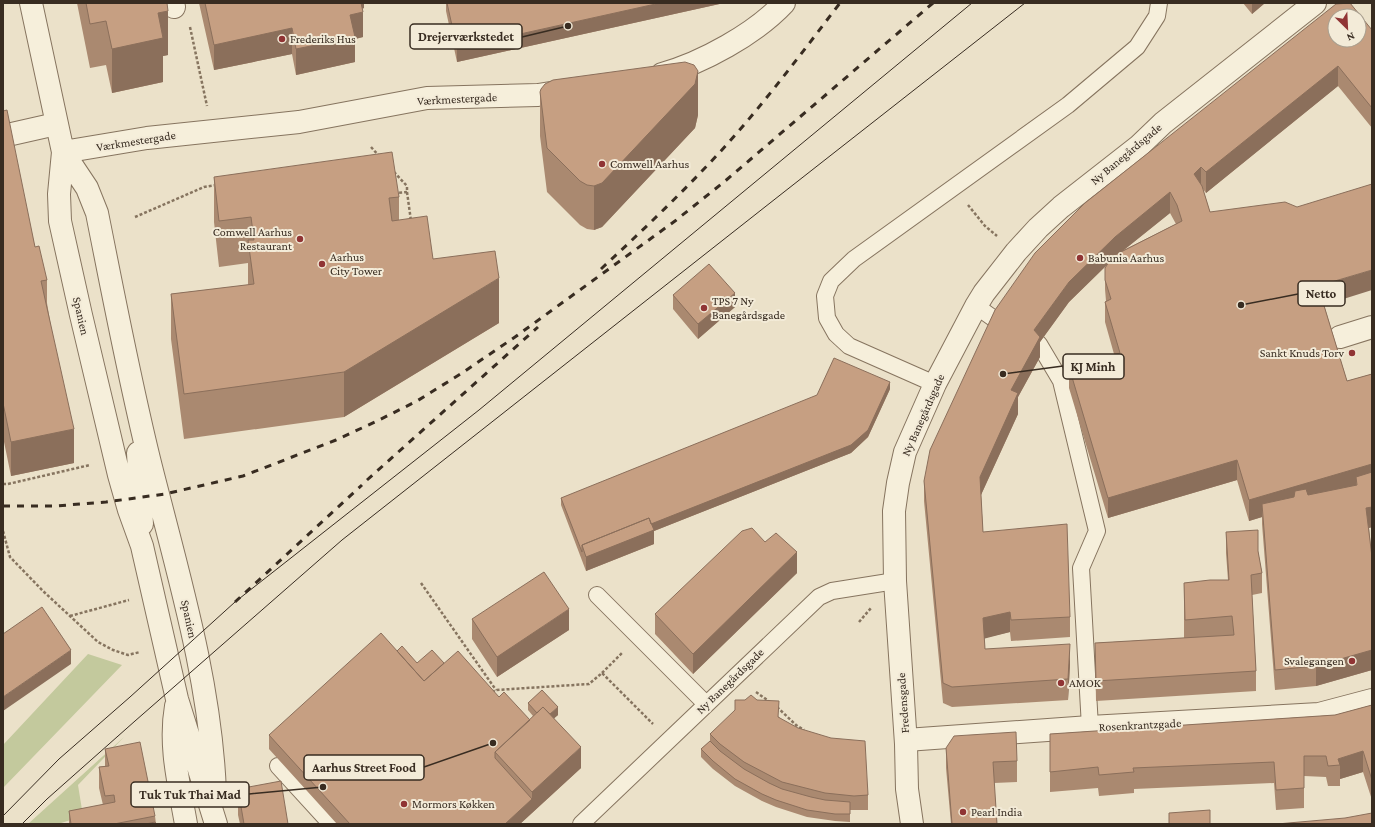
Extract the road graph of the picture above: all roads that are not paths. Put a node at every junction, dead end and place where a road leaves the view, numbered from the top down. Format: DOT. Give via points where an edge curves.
graph roads {
  1 [pos="31,3"];
  2 [pos="784,3"];
  3 [pos="1159,3"];
  4 [pos="1315,3"];
  5 [pos="646,78"];
  6 [pos="592,87"];
  7 [pos="56,124"];
  8 [pos="3,136"];
  9 [pos="63,152"];
  10 [pos="976,306"];
  11 [pos="1000,323"];
  12 [pos="1372,327"];
  13 [pos="1340,337"];
  14 [pos="1039,344"];
  15 [pos="935,384"];
  16 [pos="140,422"];
  17 [pos="142,546"];
  18 [pos="896,581"];
  19 [pos="597,595"];
  20 [pos="177,699"];
  21 [pos="1372,700"];
  22 [pos="706,704"];
  23 [pos="1090,727"];
  24 [pos="906,740"];
  25 [pos="278,766"];
  26 [pos="215,822"];
  27 [pos="186,824"];
  28 [pos="331,824"];
  29 [pos="581,824"];
  30 [pos="912,824"];
  1 -- 7 [label="street, Spanien"];
  2 -- 5 [label="street" via="763,22 728,46 673,71"];
  3 -- 15 [label="lane" via="1157,16 1137,48 1068,106 854,258 831,281 825,296 827,318 836,334 849,346"];
  4 -- 10 [label="street, Ny Banegårdsgade" via="1061,207 1016,252"];
  6 -- 9 [label="street, Værkmestergade" via="538,95 428,98 299,122 147,138"];
  7 -- 8 [label="street"];
  7 -- 9 [label="street, Spanien"];
  9 -- 16 [label="street, Spanien" via="87,188 97,213"];
  9 -- 17 [label="street, Spanien" via="58,194 60,221 115,459"];
  10 -- 11 [label="lane"];
  10 -- 15 [label="street, Ny Banegårdsgade"];
  12 -- 13 [label="street"];
  14 -- 23 [label="lane" via="1061,381 1097,531 1081,568"];
  15 -- 18 [label="street, Ny Banegårdsgade" via="905,452 898,483 894,512"];
  16 -- 17 [label="street, Spanien" via="138,466"];
  16 -- 26 [label="street, Spanien" via="184,592 202,682 213,762"];
  17 -- 20 [label="street, Spanien"];
  18 -- 22 [label="lane, Ny Banegårdsgade" via="832,591 819,597"];
  18 -- 24 [label="street, Fredensgade"];
  19 -- 22 [label="lane"];
  20 -- 26 [label="street, Spanien"];
  20 -- 27 [label="street, Spanien" via="173,745"];
  21 -- 23 [label="street, Rosenkrantzgade" via="1319,714"];
  22 -- 29 [label="lane, Ny Banegårdsgade"];
  23 -- 24 [label="street, Rosenkrantzgade"];
  24 -- 30 [label="street, Fredensgade" via="907,789"];
  25 -- 28 [label="lane"];
}
